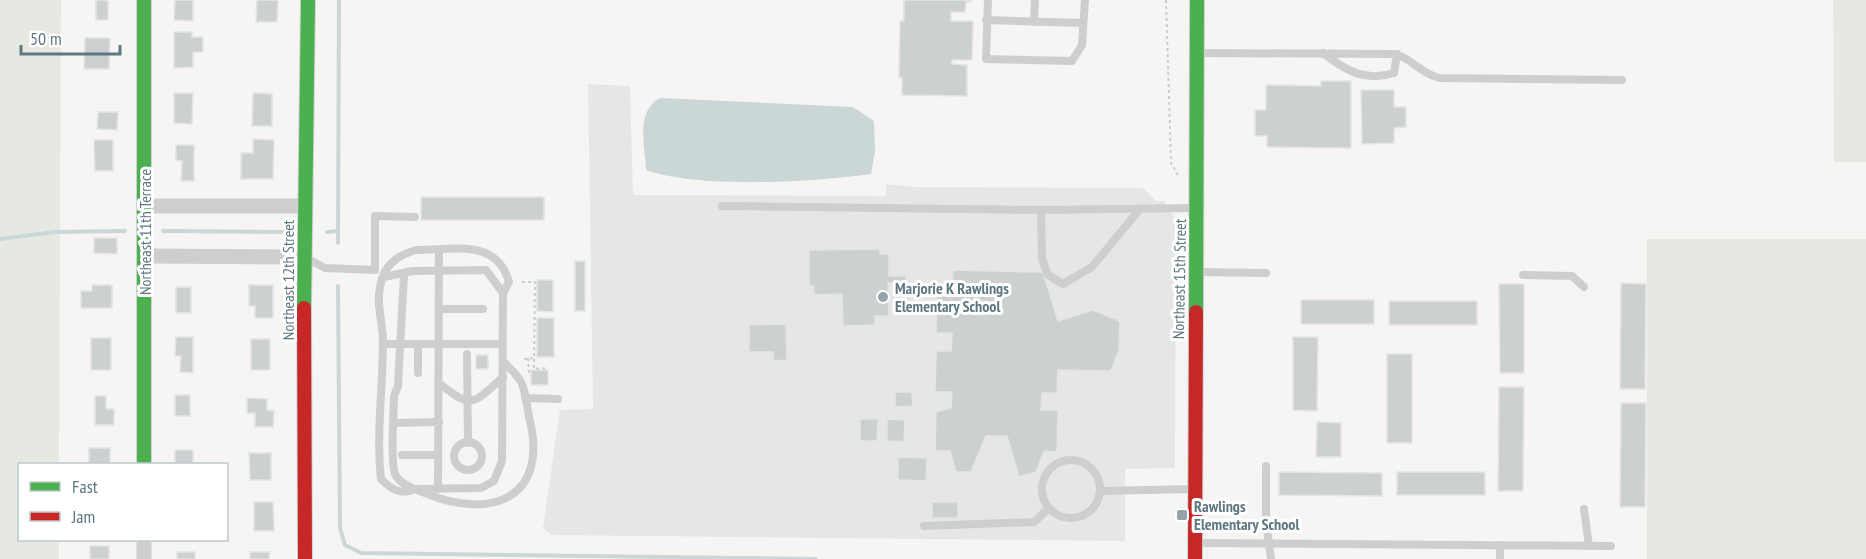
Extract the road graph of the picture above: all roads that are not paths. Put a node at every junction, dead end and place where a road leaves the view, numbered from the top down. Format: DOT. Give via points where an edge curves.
graph roads {
  1 [pos="144,0"];
  2 [pos="308,0"];
  3 [pos="988,0"];
  4 [pos="1035,0"];
  5 [pos="1085,0"];
  6 [pos="1197,0"];
  7 [pos="986,20"];
  8 [pos="1034,22"];
  9 [pos="1083,23"];
  10 [pos="1197,52"];
  11 [pos="1323,53"];
  12 [pos="1396,54"];
  13 [pos="1622,80"];
  14 [pos="144,206"];
  15 [pos="304,206"];
  16 [pos="722,206"];
  17 [pos="1196,208"];
  18 [pos="1140,209"];
  19 [pos="1041,210"];
  20 [pos="415,217"];
  21 [pos="439,250"];
  22 [pos="145,256"];
  23 [pos="305,257"];
  24 [pos="375,270"];
  25 [pos="439,270"];
  26 [pos="1195,272"];
  27 [pos="385,273"];
  28 [pos="1266,273"];
  29 [pos="404,274"];
  30 [pos="1523,275"];
  31 [pos="1584,286"];
  32 [pos="503,293"];
  33 [pos="439,309"];
  34 [pos="483,309"];
  35 [pos="383,344"];
  36 [pos="398,344"];
  37 [pos="418,344"];
  38 [pos="439,344"];
  39 [pos="503,344"];
  40 [pos="467,354"];
  41 [pos="503,361"];
  42 [pos="418,373"];
  43 [pos="503,377"];
  44 [pos="439,382"];
  45 [pos="525,398"];
  46 [pos="558,399"];
  47 [pos="468,402"];
  48 [pos="439,422"];
  49 [pos="394,423"];
  50 [pos="468,443"];
  51 [pos="402,455"];
  52 [pos="438,455"];
  53 [pos="144,463"];
  54 [pos="1266,466"];
  55 [pos="415,489"];
  56 [pos="438,489"];
  57 [pos="1194,489"];
  58 [pos="1101,490"];
  59 [pos="1048,509"];
  60 [pos="1584,509"];
  61 [pos="924,526"];
  62 [pos="144,541"];
  63 [pos="1194,543"];
  64 [pos="1268,543"];
  65 [pos="1500,544"];
  66 [pos="1589,546"];
  67 [pos="1611,546"];
  68 [pos="144,559"];
  69 [pos="306,559"];
  70 [pos="1195,559"];
  71 [pos="1270,559"];
  72 [pos="1500,559"];
  1 -- 14 [label="street, Northeast 11th Terrace"];
  2 -- 15 [label="street, Northeast 12th Street"];
  3 -- 7 [label="lane"];
  4 -- 8 [label="lane"];
  5 -- 9 [label="lane"];
  6 -- 10 [label="street, Northeast 15th Street"];
  7 -- 8 [label="lane"];
  7 -- 9 [label="lane" via="986,59 1072,61 1082,45"];
  8 -- 9 [label="lane"];
  10 -- 11 [label="lane"];
  10 -- 17 [label="street, Northeast 15th Street"];
  11 -- 12 [label="lane"];
  11 -- 12 [label="lane" via="1343,69 1379,77 1394,73"];
  12 -- 13 [label="lane" via="1439,78"];
  14 -- 15 [label="street"];
  14 -- 22 [label="street, Northeast 11th Terrace"];
  15 -- 23 [label="street, Northeast 12th Street"];
  16 -- 19 [label="lane"];
  17 -- 18 [label="lane"];
  17 -- 26 [label="street, Northeast 15th Street"];
  18 -- 19 [label="lane"];
  18 -- 19 [label="lane" via="1092,267 1064,284 1047,276 1042,259"];
  20 -- 24 [label="lane" via="375,216"];
  21 -- 25 [label="lane"];
  21 -- 27 [label="lane" via="398,255"];
  21 -- 32 [label="lane" via="494,255 505,266 509,282"];
  22 -- 23 [label="street"];
  22 -- 53 [label="street, Northeast 11th Terrace"];
  23 -- 24 [label="lane" via="326,268"];
  23 -- 69 [label="street, Northeast 12th Street"];
  24 -- 27 [label="lane"];
  25 -- 29 [label="lane"];
  25 -- 32 [label="lane" via="486,270"];
  25 -- 33 [label="lane"];
  26 -- 28 [label="lane"];
  26 -- 57 [label="street, Northeast 15th Street"];
  27 -- 29 [label="lane"];
  27 -- 35 [label="lane" via="380,286"];
  29 -- 36 [label="lane"];
  30 -- 31 [label="lane" via="1572,276"];
  32 -- 39 [label="lane"];
  33 -- 34 [label="lane"];
  33 -- 38 [label="lane"];
  35 -- 36 [label="lane"];
  35 -- 55 [label="lane" via="379,410 381,479 392,490 408,493"];
  36 -- 37 [label="lane"];
  36 -- 49 [label="lane"];
  37 -- 38 [label="lane"];
  37 -- 42 [label="lane"];
  38 -- 39 [label="lane"];
  38 -- 44 [label="lane"];
  39 -- 41 [label="lane"];
  40 -- 47 [label="lane"];
  41 -- 43 [label="lane"];
  41 -- 45 [label="lane" via="521,381"];
  43 -- 47 [label="lane"];
  43 -- 56 [label="lane" via="502,461 494,481 481,488"];
  44 -- 47 [label="lane"];
  44 -- 48 [label="lane"];
  45 -- 46 [label="lane"];
  45 -- 55 [label="lane" via="535,453 532,470 517,492 498,504 475,506 440,500"];
  47 -- 50 [label="lane"];
  48 -- 49 [label="lane"];
  48 -- 52 [label="lane"];
  49 -- 55 [label="lane" via="395,474"];
  51 -- 52 [label="lane"];
  52 -- 56 [label="lane"];
  54 -- 64 [label="lane"];
  55 -- 56 [label="lane"];
  57 -- 58 [label="lane"];
  57 -- 63 [label="street, Northeast 15th Street"];
  58 -- 59 [label="lane" via="1091,512 1069,519"];
  58 -- 59 [label="lane" via="1093,469 1072,459 1050,466 1040,487"];
  59 -- 61 [label="lane" via="1034,522"];
  60 -- 66 [label="lane"];
  62 -- 68 [label="street"];
  63 -- 64 [label="lane"];
  63 -- 70 [label="street, Northeast 15th Street"];
  64 -- 65 [label="lane"];
  64 -- 71 [label="lane"];
  65 -- 66 [label="lane"];
  65 -- 72 [label="lane"];
  66 -- 67 [label="lane"];
}
